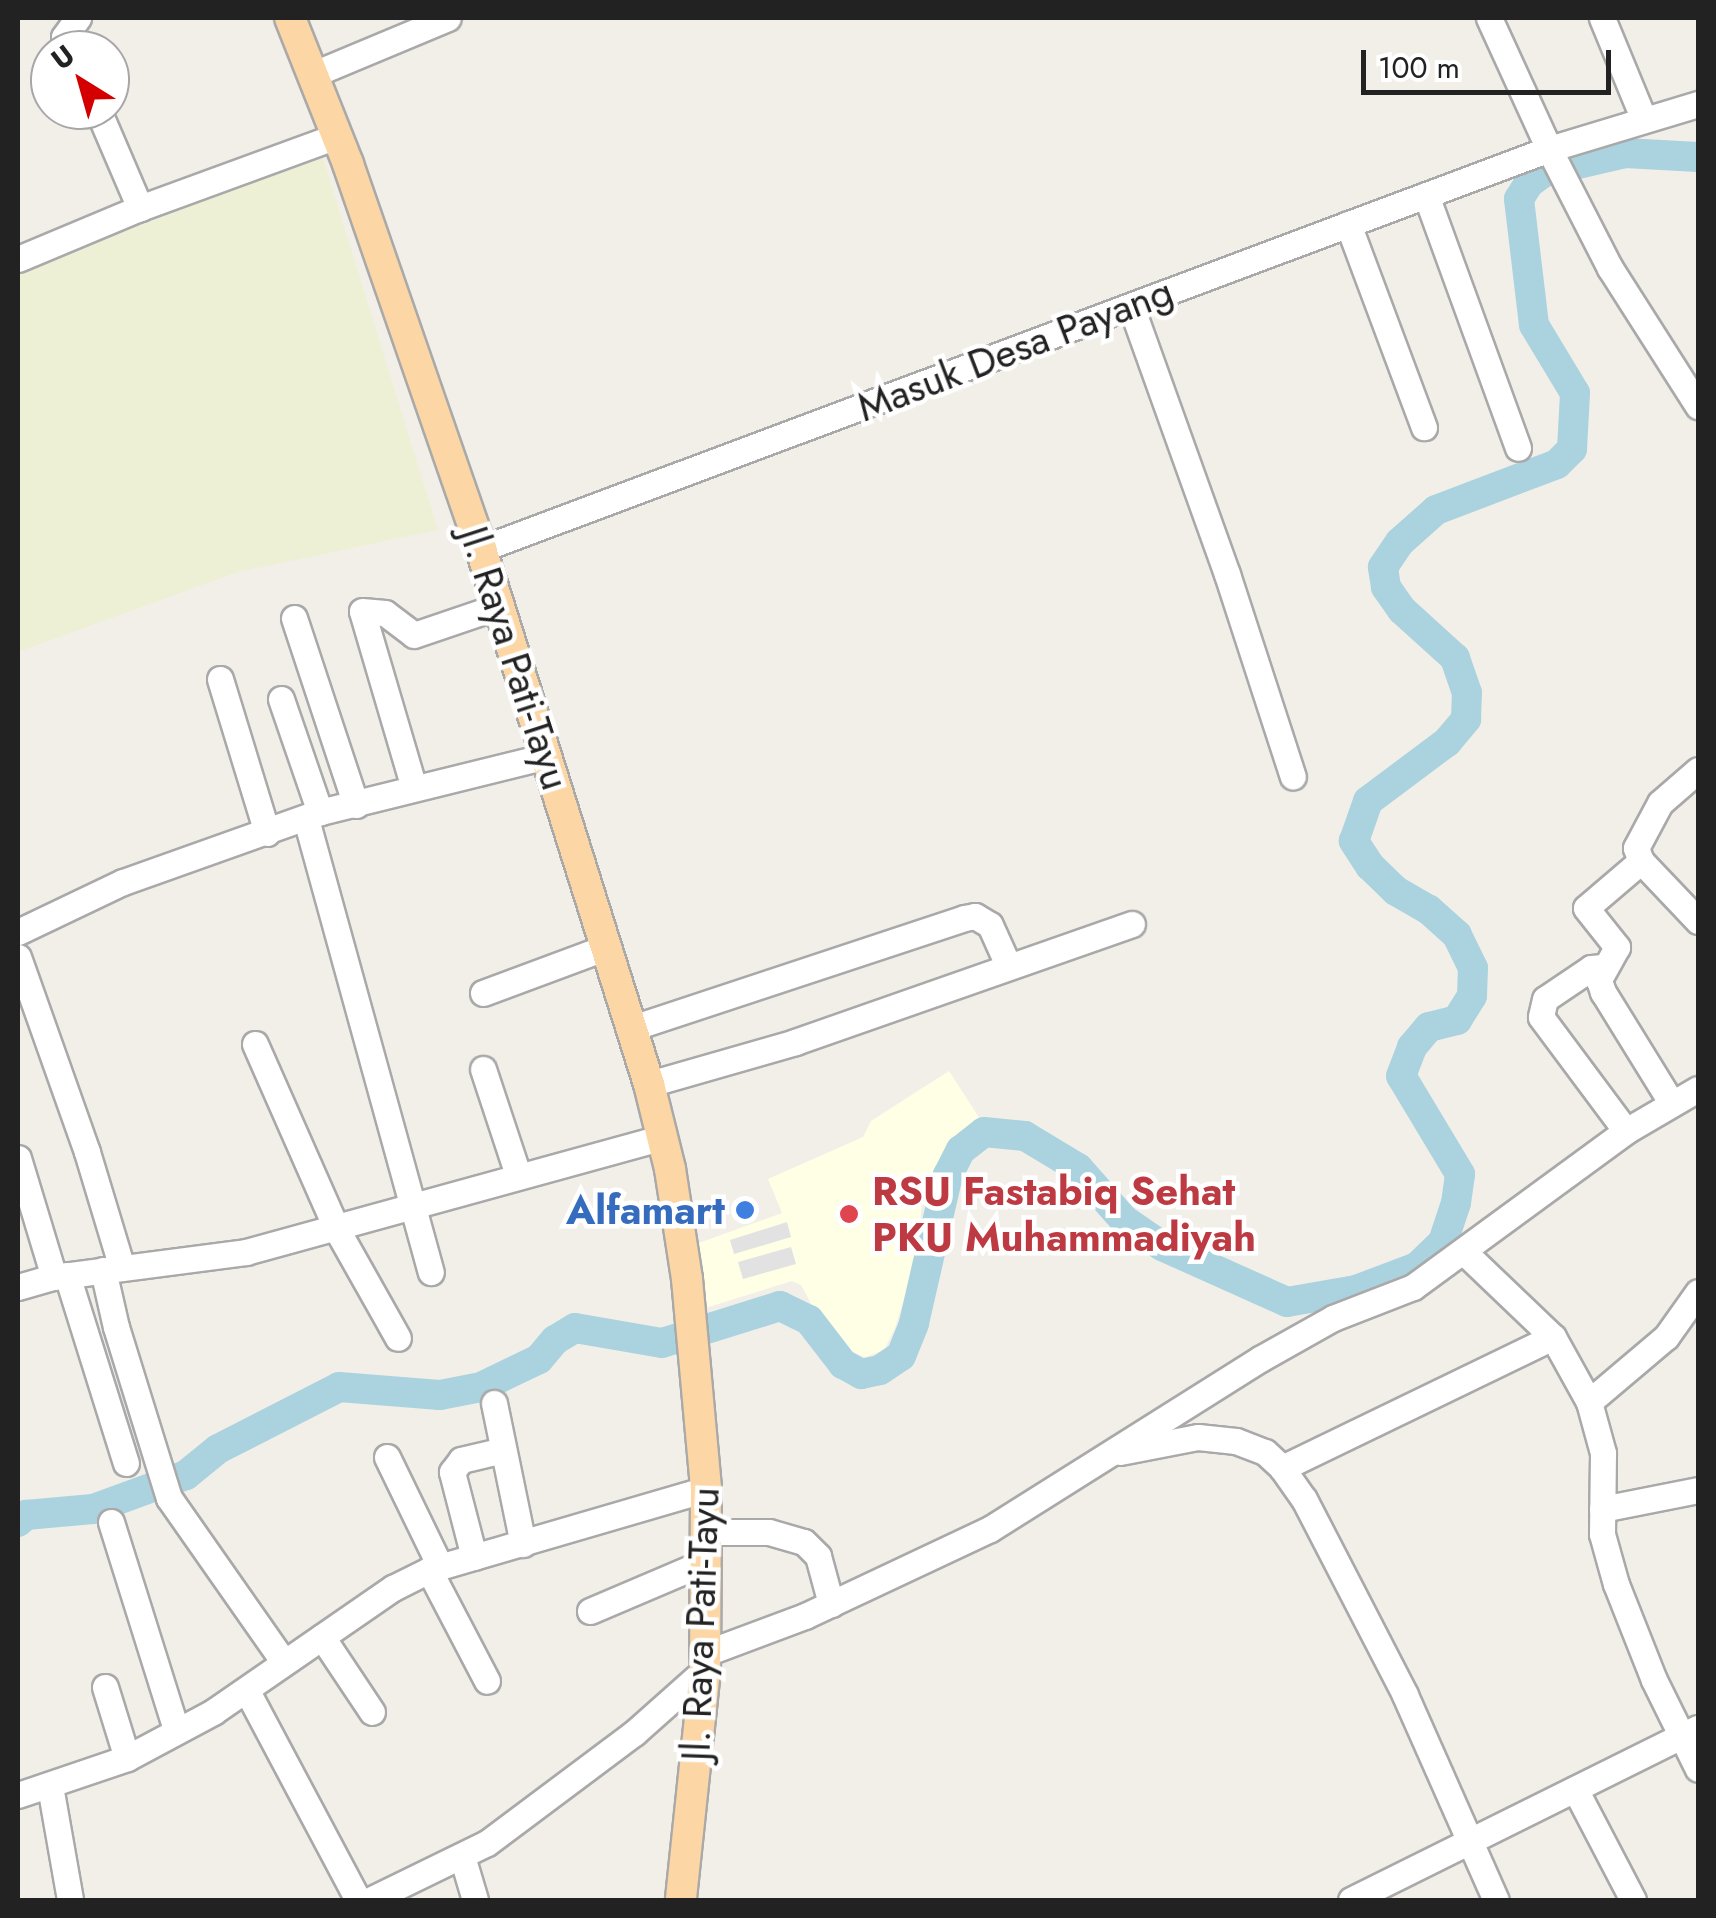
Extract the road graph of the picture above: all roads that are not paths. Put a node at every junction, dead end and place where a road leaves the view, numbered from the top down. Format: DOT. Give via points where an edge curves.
graph roads {
  1 [pos="290,18"];
  2 [pos="448,18"];
  3 [pos="1489,18"];
  4 [pos="1602,18"];
  5 [pos="314,74"];
  6 [pos="1698,104"];
  7 [pos="1644,120"];
  8 [pos="107,130"];
  9 [pos="338,136"];
  10 [pos="1558,163"];
  11 [pos="1426,195"];
  12 [pos="140,208"];
  13 [pos="1348,224"];
  14 [pos="18,259"];
  15 [pos="1131,306"];
  16 [pos="1692,376"];
  17 [pos="1698,406"];
  18 [pos="1424,427"];
  19 [pos="1518,448"];
  20 [pos="481,549"];
  21 [pos="500,606"];
  22 [pos="294,618"];
  23 [pos="220,680"];
  24 [pos="280,699"];
  25 [pos="547,756"];
  26 [pos="1698,770"];
  27 [pos="1293,777"];
  28 [pos="414,788"];
  29 [pos="356,805"];
  30 [pos="313,816"];
  31 [pos="267,832"];
  32 [pos="1641,860"];
  33 [pos="1698,922"];
  34 [pos="1132,924"];
  35 [pos="18,932"];
  36 [pos="608,946"];
  37 [pos="18,957"];
  38 [pos="1008,965"];
  39 [pos="1604,967"];
  40 [pos="483,993"];
  41 [pos="632,1028"];
  42 [pos="255,1044"];
  43 [pos="483,1068"];
  44 [pos="649,1084"];
  45 [pos="1698,1089"];
  46 [pos="1671,1102"];
  47 [pos="1626,1131"];
  48 [pos="662,1136"];
  49 [pos="18,1158"];
  50 [pos="518,1175"];
  51 [pos="410,1204"];
  52 [pos="336,1228"];
  53 [pos="1464,1252"];
  54 [pos="113,1269"];
  55 [pos="432,1272"];
  56 [pos="60,1276"];
  57 [pos="18,1286"];
  58 [pos="1693,1299"];
  59 [pos="1698,1331"];
  60 [pos="1554,1337"];
  61 [pos="398,1338"];
  62 [pos="1589,1402"];
  63 [pos="494,1403"];
  64 [pos="504,1450"];
  65 [pos="1100,1456"];
  66 [pos="388,1457"];
  67 [pos="126,1463"];
  68 [pos="1282,1468"];
  69 [pos="706,1488"];
  70 [pos="1698,1490"];
  71 [pos="1602,1510"];
  72 [pos="110,1522"];
  73 [pos="523,1544"];
  74 [pos="706,1546"];
  75 [pos="474,1557"];
  76 [pos="434,1568"];
  77 [pos="831,1604"];
  78 [pos="590,1611"];
  79 [pos="322,1637"];
  80 [pos="284,1662"];
  81 [pos="705,1662"];
  82 [pos="487,1682"];
  83 [pos="105,1687"];
  84 [pos="247,1692"];
  85 [pos="372,1712"];
  86 [pos="176,1730"];
  87 [pos="1691,1732"];
  88 [pos="127,1758"];
  89 [pos="1698,1768"];
  90 [pos="50,1786"];
  91 [pos="1575,1789"];
  92 [pos="18,1796"];
  93 [pos="1470,1842"];
  94 [pos="462,1856"];
  95 [pos="70,1900"];
  96 [pos="358,1900"];
  97 [pos="370,1900"];
  98 [pos="475,1900"];
  99 [pos="680,1900"];
  100 [pos="1350,1900"];
  101 [pos="1496,1900"];
  102 [pos="1633,1900"];
  1 -- 5 [label="main road, Jl. Raya Pati-Tayu"];
  2 -- 5 [label="street"];
  3 -- 10 [label="street"];
  4 -- 7 [label="street"];
  5 -- 9 [label="main road, Jl. Raya Pati-Tayu"];
  6 -- 7 [label="street, Masuk Desa Payang"];
  7 -- 10 [label="street, Masuk Desa Payang"];
  8 -- 12 [label="street"];
  9 -- 12 [label="street"];
  9 -- 20 [label="main road, Jl. Raya Pati-Tayu"];
  10 -- 11 [label="street, Masuk Desa Payang"];
  10 -- 16 [label="street" via="1610,268"];
  11 -- 13 [label="street, Masuk Desa Payang"];
  11 -- 19 [label="street"];
  12 -- 14 [label="street"];
  13 -- 15 [label="street, Masuk Desa Payang"];
  13 -- 18 [label="street"];
  15 -- 20 [label="street, Masuk Desa Payang"];
  15 -- 27 [label="street"];
  16 -- 17 [label="street"];
  20 -- 21 [label="main road, Jl. Raya Pati-Tayu"];
  21 -- 25 [label="main road, Jl. Raya Pati-Tayu"];
  21 -- 28 [label="street" via="414,635 385,613 362,611"];
  22 -- 29 [label="street"];
  23 -- 31 [label="street"];
  24 -- 30 [label="street"];
  25 -- 28 [label="street"];
  25 -- 36 [label="main road, Jl. Raya Pati-Tayu"];
  26 -- 32 [label="street" via="1644,826 1636,840"];
  28 -- 29 [label="street"];
  29 -- 30 [label="street"];
  30 -- 31 [label="street"];
  30 -- 51 [label="street"];
  31 -- 35 [label="street" via="123,882"];
  32 -- 33 [label="street"];
  32 -- 39 [label="street" via="1586,908 1616,947"];
  34 -- 38 [label="street"];
  36 -- 40 [label="street"];
  36 -- 41 [label="main road, Jl. Raya Pati-Tayu"];
  37 -- 54 [label="street" via="88,1152"];
  38 -- 41 [label="street" via="990,925 964,918"];
  38 -- 44 [label="street" via="795,1042"];
  39 -- 46 [label="street" via="1602,992"];
  39 -- 47 [label="street" via="1591,968 1545,999 1541,1017"];
  41 -- 44 [label="main road, Jl. Raya Pati-Tayu"];
  42 -- 52 [label="street"];
  43 -- 50 [label="street"];
  44 -- 48 [label="main road, Jl. Raya Pati-Tayu"];
  45 -- 46 [label="street"];
  46 -- 47 [label="street"];
  47 -- 53 [label="street"];
  48 -- 50 [label="street"];
  48 -- 69 [label="main road, Jl. Raya Pati-Tayu" via="690,1313"];
  49 -- 56 [label="street"];
  50 -- 51 [label="street"];
  51 -- 52 [label="street"];
  51 -- 55 [label="street"];
  52 -- 54 [label="street" via="246,1252"];
  52 -- 61 [label="street"];
  53 -- 60 [label="street"];
  53 -- 65 [label="street" via="1412,1287 1318,1326"];
  54 -- 56 [label="street"];
  54 -- 80 [label="street" via="165,1486"];
  56 -- 57 [label="street"];
  56 -- 67 [label="street"];
  58 -- 59 [label="street"];
  58 -- 62 [label="street" via="1666,1337"];
  60 -- 62 [label="street"];
  60 -- 68 [label="street"];
  62 -- 71 [label="street" via="1603,1453"];
  63 -- 64 [label="street"];
  64 -- 73 [label="street"];
  64 -- 75 [label="street" via="462,1460 452,1472"];
  65 -- 68 [label="street" via="1198,1437 1236,1441 1265,1452"];
  65 -- 77 [label="street" via="990,1528"];
  66 -- 76 [label="street"];
  68 -- 93 [label="street" via="1380,1646"];
  69 -- 73 [label="street"];
  69 -- 74 [label="main road, Jl. Raya Pati-Tayu"];
  70 -- 71 [label="street"];
  71 -- 87 [label="street" via="1616,1584 1654,1680"];
  72 -- 86 [label="street"];
  73 -- 75 [label="street"];
  74 -- 77 [label="street" via="769,1532 804,1542 818,1556"];
  74 -- 78 [label="street"];
  74 -- 81 [label="main road, Jl. Raya Pati-Tayu"];
  75 -- 76 [label="street"];
  76 -- 79 [label="street"];
  76 -- 82 [label="street"];
  77 -- 81 [label="street"];
  79 -- 80 [label="street"];
  79 -- 85 [label="street"];
  80 -- 84 [label="street"];
  81 -- 94 [label="street" via="634,1732"];
  81 -- 99 [label="main road, Jl. Raya Pati-Tayu"];
  83 -- 88 [label="street"];
  84 -- 86 [label="street"];
  84 -- 96 [label="street"];
  86 -- 88 [label="street"];
  87 -- 89 [label="street"];
  87 -- 91 [label="street"];
  88 -- 90 [label="street"];
  90 -- 92 [label="street"];
  90 -- 95 [label="street"];
  91 -- 93 [label="street"];
  91 -- 102 [label="street"];
  93 -- 100 [label="street"];
  93 -- 101 [label="street"];
  94 -- 97 [label="street"];
  94 -- 98 [label="street"];
}
